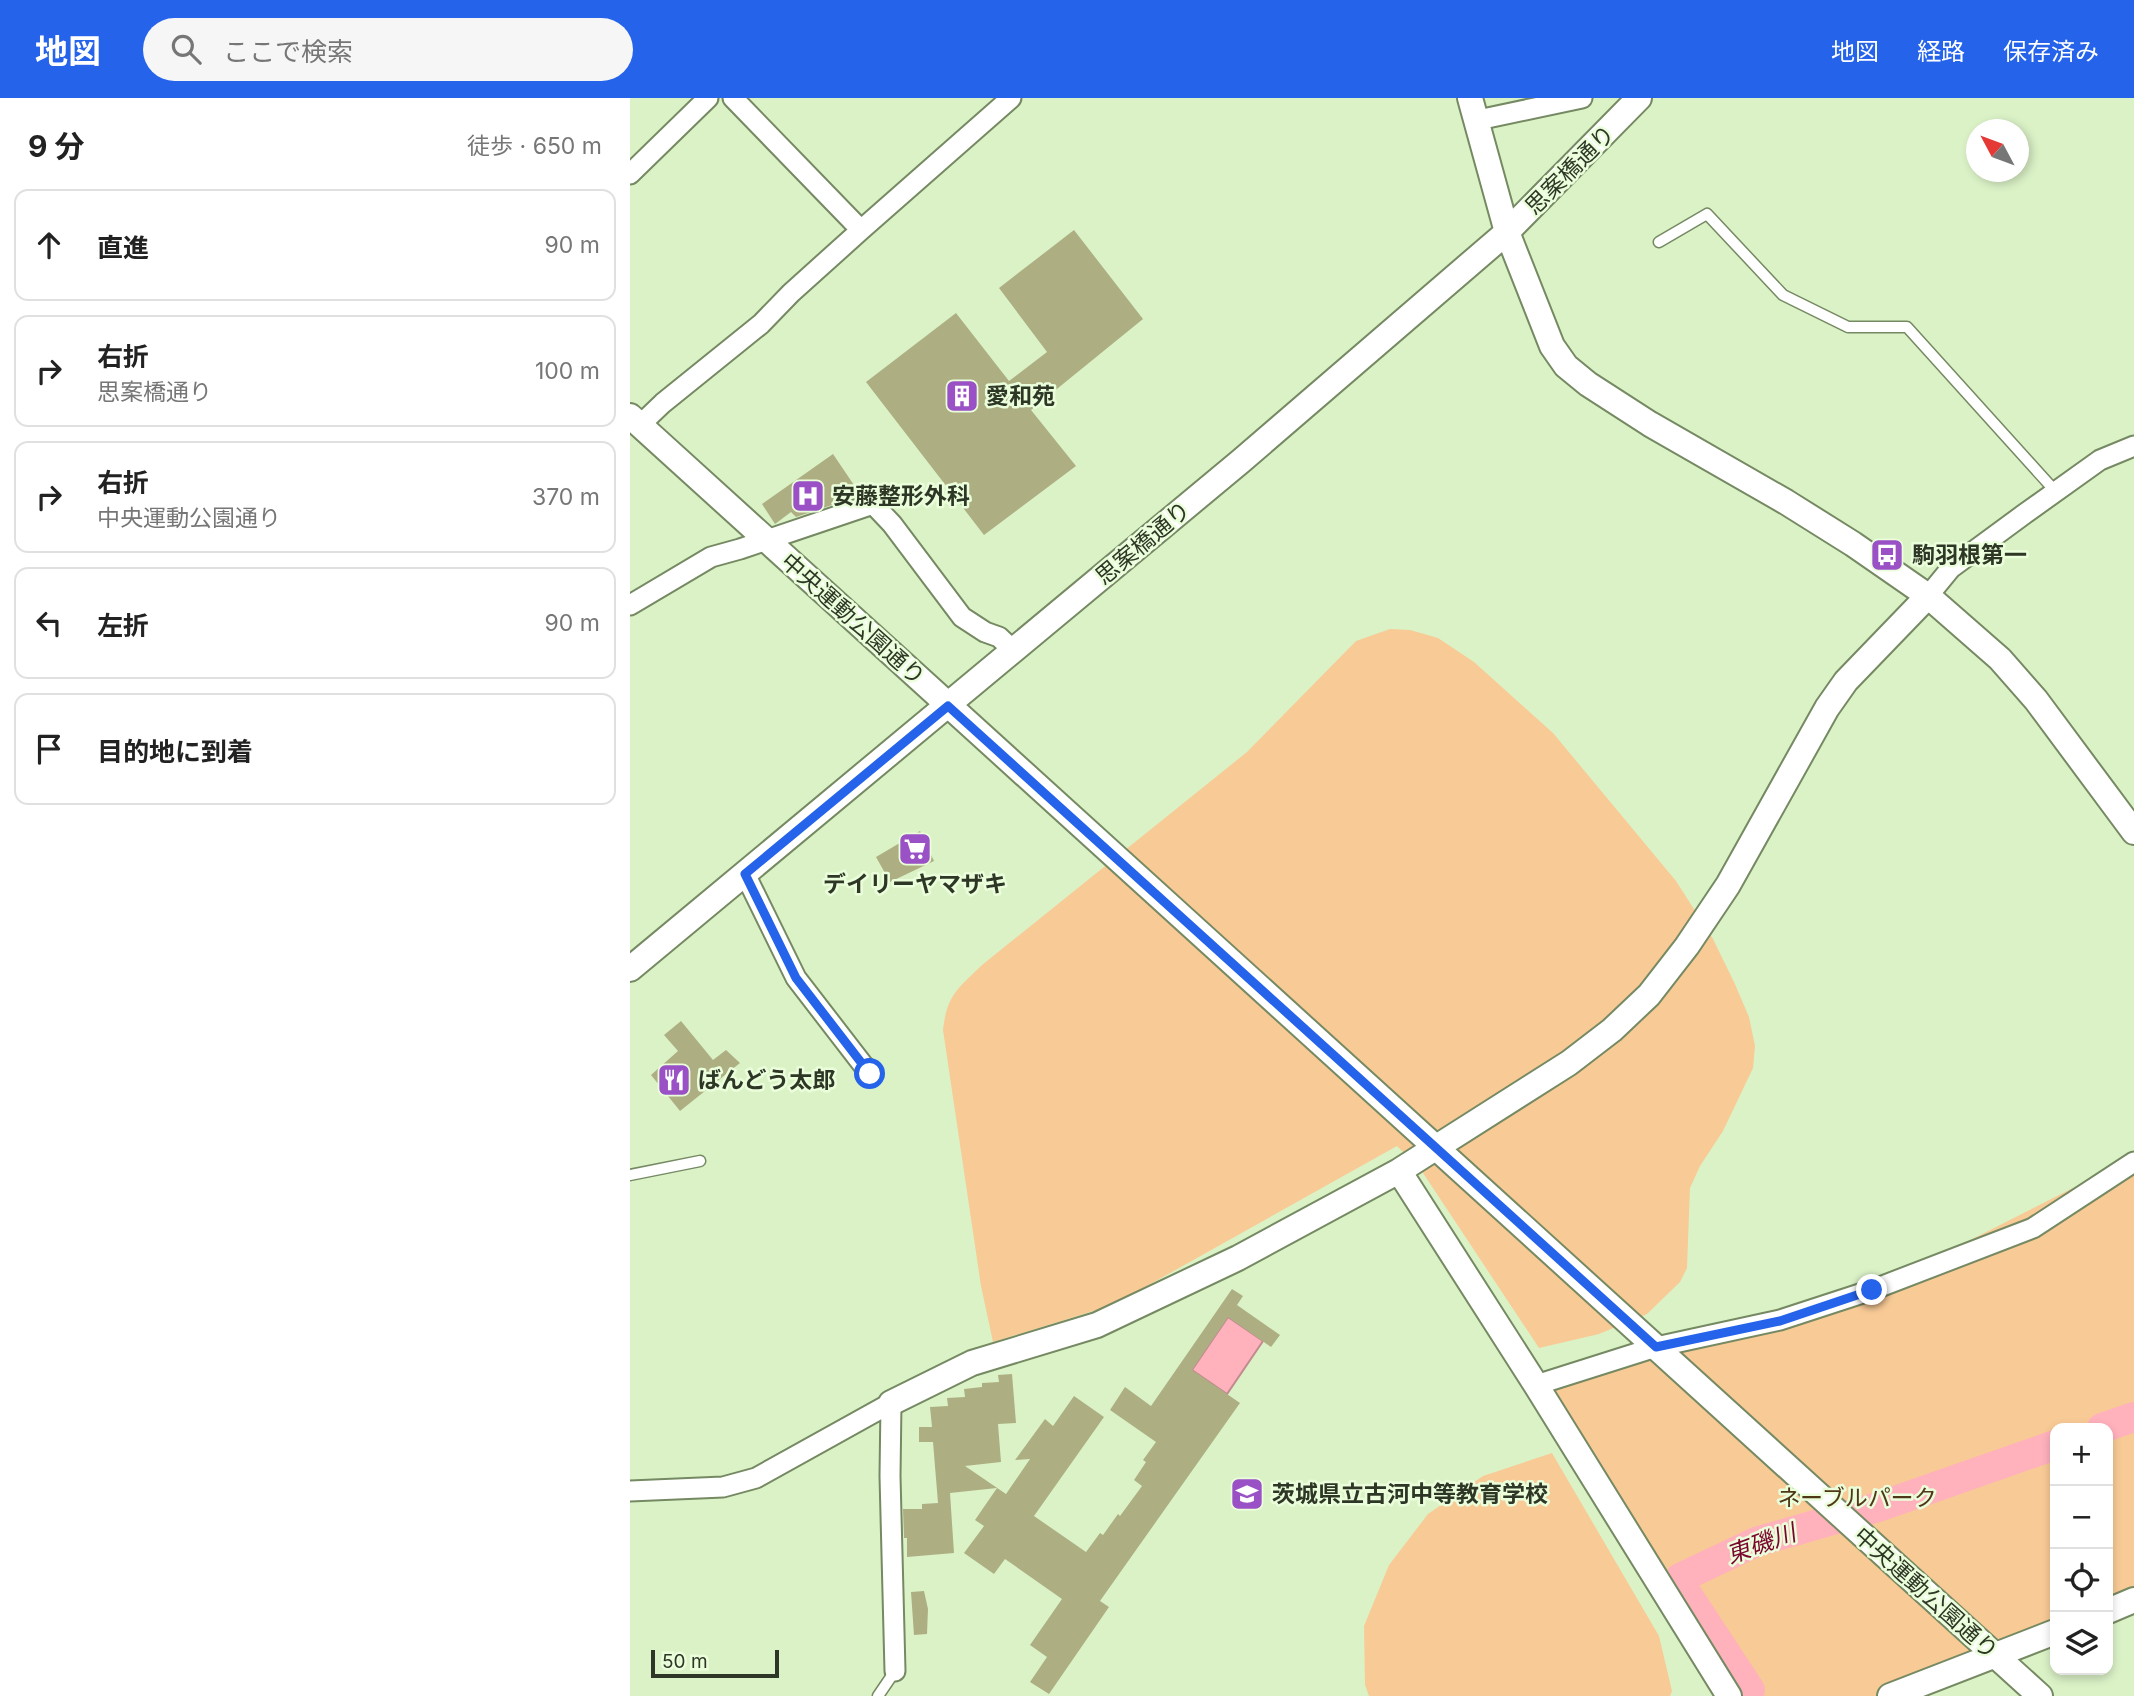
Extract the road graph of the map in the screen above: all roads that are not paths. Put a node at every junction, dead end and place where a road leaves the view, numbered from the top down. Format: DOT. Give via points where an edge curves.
graph roads {
  1 [pos="708,98"];
  2 [pos="733,98"];
  3 [pos="1011,98"];
  4 [pos="1582,98"];
  5 [pos="1631,100"];
  6 [pos="1474,109"];
  7 [pos="630,174"];
  8 [pos="860,230"];
  9 [pos="1507,232"];
  10 [pos="1659,242"];
  11 [pos="633,425"];
  12 [pos="2134,446"];
  13 [pos="2056,492"];
  14 [pos="766,540"];
  15 [pos="1928,596"];
  16 [pos="630,605"];
  17 [pos="1014,651"];
  18 [pos="948,706"];
  19 [pos="2134,832"];
  20 [pos="745,874"];
  21 [pos="630,969"];
  22 [pos="870,1074"];
  23 [pos="1434,1147"];
  24 [pos="700,1161"];
  25 [pos="2134,1162"];
  26 [pos="1399,1171"];
  27 [pos="630,1175"];
  28 [pos="1656,1347"];
  29 [pos="1536,1385"];
  30 [pos="891,1403"];
  31 [pos="630,1491"];
  32 [pos="2134,1600"];
  33 [pos="2113,1609"];
  34 [pos="2050,1634"];
  35 [pos="1994,1655"];
  36 [pos="895,1671"];
  37 [pos="878,1696"];
  38 [pos="1729,1696"];
  39 [pos="1890,1696"];
  40 [pos="2040,1696"];
  1 -- 7 [label="street"];
  2 -- 8 [label="street"];
  3 -- 8 [label="street"];
  4 -- 6 [label="street"];
  5 -- 9 [label="street, 思案橋通り"];
  6 -- 9 [label="street"];
  8 -- 11 [label="street" via="761,324"];
  9 -- 15 [label="street" via="1552,346 1566,366 1650,424 1786,502"];
  9 -- 17 [label="street, 思案橋通り"];
  10 -- 13 [label="lane" via="1707,214 1783,296 1848,327 1907,327"];
  11 -- 14 [label="street, 中央運動公園通り"];
  12 -- 13 [label="street" via="2100,460"];
  13 -- 15 [label="street" via="1951,568"];
  14 -- 16 [label="street" via="711,556"];
  14 -- 17 [label="street" via="873,505 962,617 999,637"];
  14 -- 18 [label="street, 中央運動公園通り"];
  15 -- 19 [label="street" via="2027,689"];
  15 -- 23 [label="street" via="1862,663 1827,708 1728,885 1649,995 1569,1063"];
  17 -- 18 [label="street, 思案橋通り"];
  18 -- 20 [label="street, 思案橋通り"];
  18 -- 23 [label="street, 中央運動公園通り"];
  20 -- 21 [label="street, 思案橋通り"];
  20 -- 22 [label="street" via="796,978"];
  23 -- 26 [label="street"];
  23 -- 28 [label="street, 中央運動公園通り"];
  24 -- 27 [label="lane"];
  25 -- 28 [label="street" via="2033,1227 1872,1290 1780,1321"];
  26 -- 29 [label="street"];
  26 -- 30 [label="street" via="1238,1258 1097,1325 972,1363"];
  28 -- 29 [label="street"];
  28 -- 35 [label="street, 中央運動公園通り"];
  29 -- 38 [label="street"];
  30 -- 31 [label="street" via="756,1478 723,1487"];
  30 -- 36 [label="street"];
  32 -- 33 [label="street"];
  34 -- 35 [label="street"];
  35 -- 39 [label="street"];
  35 -- 40 [label="street, 中央運動公園通り"];
  36 -- 37 [label="lane"];
}
